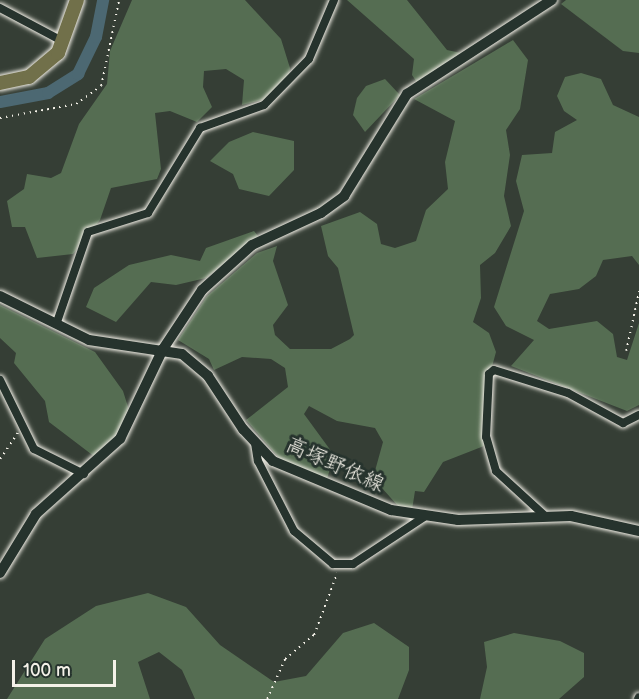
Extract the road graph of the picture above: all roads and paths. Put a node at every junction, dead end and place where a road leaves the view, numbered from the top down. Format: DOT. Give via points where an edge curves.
graph roads {
  1 [pos="76,0"];
  2 [pos="119,0"];
  3 [pos="552,0"];
  4 [pos="336,2"];
  5 [pos="0,8"];
  6 [pos="64,42"];
  7 [pos="0,83"];
  8 [pos="0,118"];
  9 [pos="639,291"];
  10 [pos="0,296"];
  11 [pos="57,322"];
  12 [pos="163,349"];
  13 [pos="626,351"];
  14 [pos="0,380"];
  15 [pos="639,414"];
  16 [pos="25,423"];
  17 [pos="255,443"];
  18 [pos="0,459"];
  19 [pos="85,475"];
  20 [pos="544,515"];
  21 [pos="424,517"];
  22 [pos="639,531"];
  23 [pos="339,566"];
  24 [pos="0,573"];
  25 [pos="267,699"];
  1 -- 6 [label="highway"];
  2 -- 8 [label="path" via="101,86 76,104"];
  3 -- 12 [label="street" via="407,94 344,196 225,266 202,290"];
  4 -- 11 [label="street" via="309,59 264,105 212,119 200,128 148,213 88,232"];
  5 -- 6 [label="street"];
  6 -- 7 [label="highway" via="43,68"];
  9 -- 13 [label="path"];
  10 -- 11 [label="street, 高塚野依線"];
  11 -- 12 [label="street, 高塚野依線" via="108,345"];
  12 -- 17 [label="street, 高塚野依線" via="195,361"];
  12 -- 19 [label="street" via="120,439"];
  14 -- 16 [label="street"];
  15 -- 20 [label="street" via="623,423 568,393 494,370 489,374 486,437 496,471"];
  16 -- 18 [label="path"];
  16 -- 19 [label="street" via="34,449"];
  17 -- 21 [label="street, 高塚野依線" via="295,473 391,510"];
  17 -- 23 [label="street" via="258,461 294,531"];
  19 -- 24 [label="street" via="36,514"];
  20 -- 21 [label="street, 高塚野依線" via="494,520"];
  20 -- 22 [label="street, 高塚野依線"];
  21 -- 23 [label="street" via="356,563"];
  23 -- 25 [label="path" via="319,624 285,659"];
}
